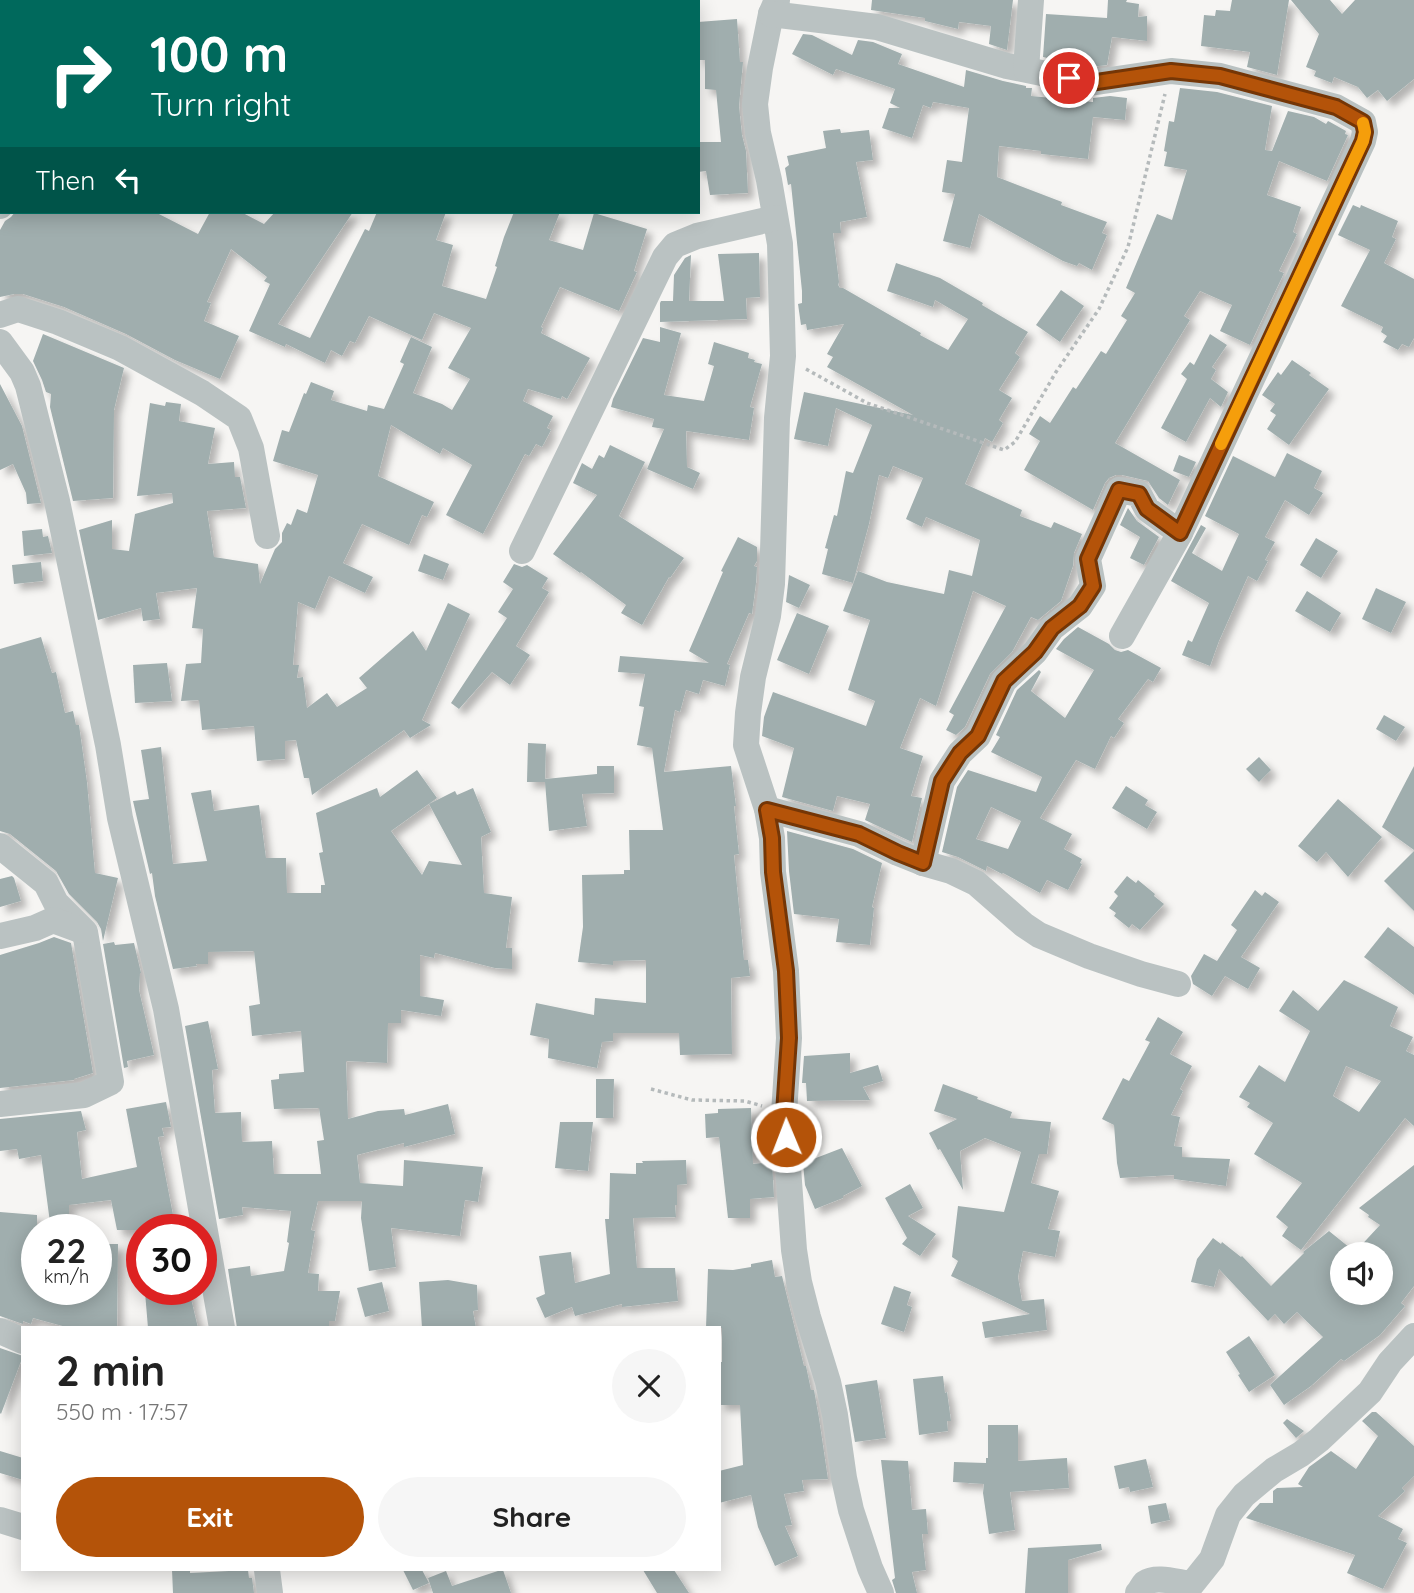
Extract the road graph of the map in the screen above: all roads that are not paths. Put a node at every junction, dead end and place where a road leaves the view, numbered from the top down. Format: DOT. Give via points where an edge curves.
graph roads {
  1 [pos="1031,0"];
  2 [pos="774,7"];
  3 [pos="1026,69"];
  4 [pos="775,218"];
  5 [pos="0,315"];
  6 [pos="0,342"];
  7 [pos="1180,533"];
  8 [pos="267,536"];
  9 [pos="522,551"];
  10 [pos="1122,636"];
  11 [pos="767,810"];
  12 [pos="0,846"];
  13 [pos="923,863"];
  14 [pos="85,932"];
  15 [pos="0,936"];
  16 [pos="1178,984"];
  17 [pos="0,1104"];
  18 [pos="222,1326"];
  19 [pos="0,1331"];
  20 [pos="1414,1336"];
  21 [pos="21,1340"];
  22 [pos="0,1520"];
  23 [pos="21,1526"];
  24 [pos="267,1571"];
  25 [pos="271,1593"];
  26 [pos="881,1593"];
  27 [pos="1138,1593"];
  1 -- 3 [label="street"];
  2 -- 3 [label="street" via="877,27"];
  2 -- 4 [label="street" via="755,104"];
  3 -- 7 [label="street" via="1090,83 1171,71 1220,76 1336,107 1363,122 1363,141"];
  4 -- 9 [label="street" via="674,245"];
  4 -- 11 [label="street" via="783,356 772,584 753,677 746,745"];
  5 -- 8 [label="street" via="18,309 58,321 120,348 239,418 251,448"];
  6 -- 18 [label="street" via="28,386 57,501 120,818 166,1009"];
  7 -- 10 [label="street"];
  7 -- 13 [label="street" via="1147,509 1139,494 1119,490 1088,559 1093,586 1080,606 1052,628 1035,652 1004,681 978,736 942,781"];
  11 -- 13 [label="street" via="859,834"];
  11 -- 26 [label="street" via="786,971 789,1038 784,1113 794,1250 828,1382 851,1510"];
  12 -- 14 [label="street" via="46,883 56,903"];
  13 -- 16 [label="street" via="964,876 1039,934 1089,956"];
  14 -- 15 [label="street" via="53,920"];
  14 -- 17 [label="street" via="111,1082 84,1095"];
  19 -- 21 [label="street"];
  20 -- 27 [label="street" via="1370,1392 1320,1440 1244,1495 1228,1515 1212,1559 1192,1584 1161,1578 1146,1583"];
  22 -- 23 [label="street"];
  24 -- 25 [label="street"];
}
